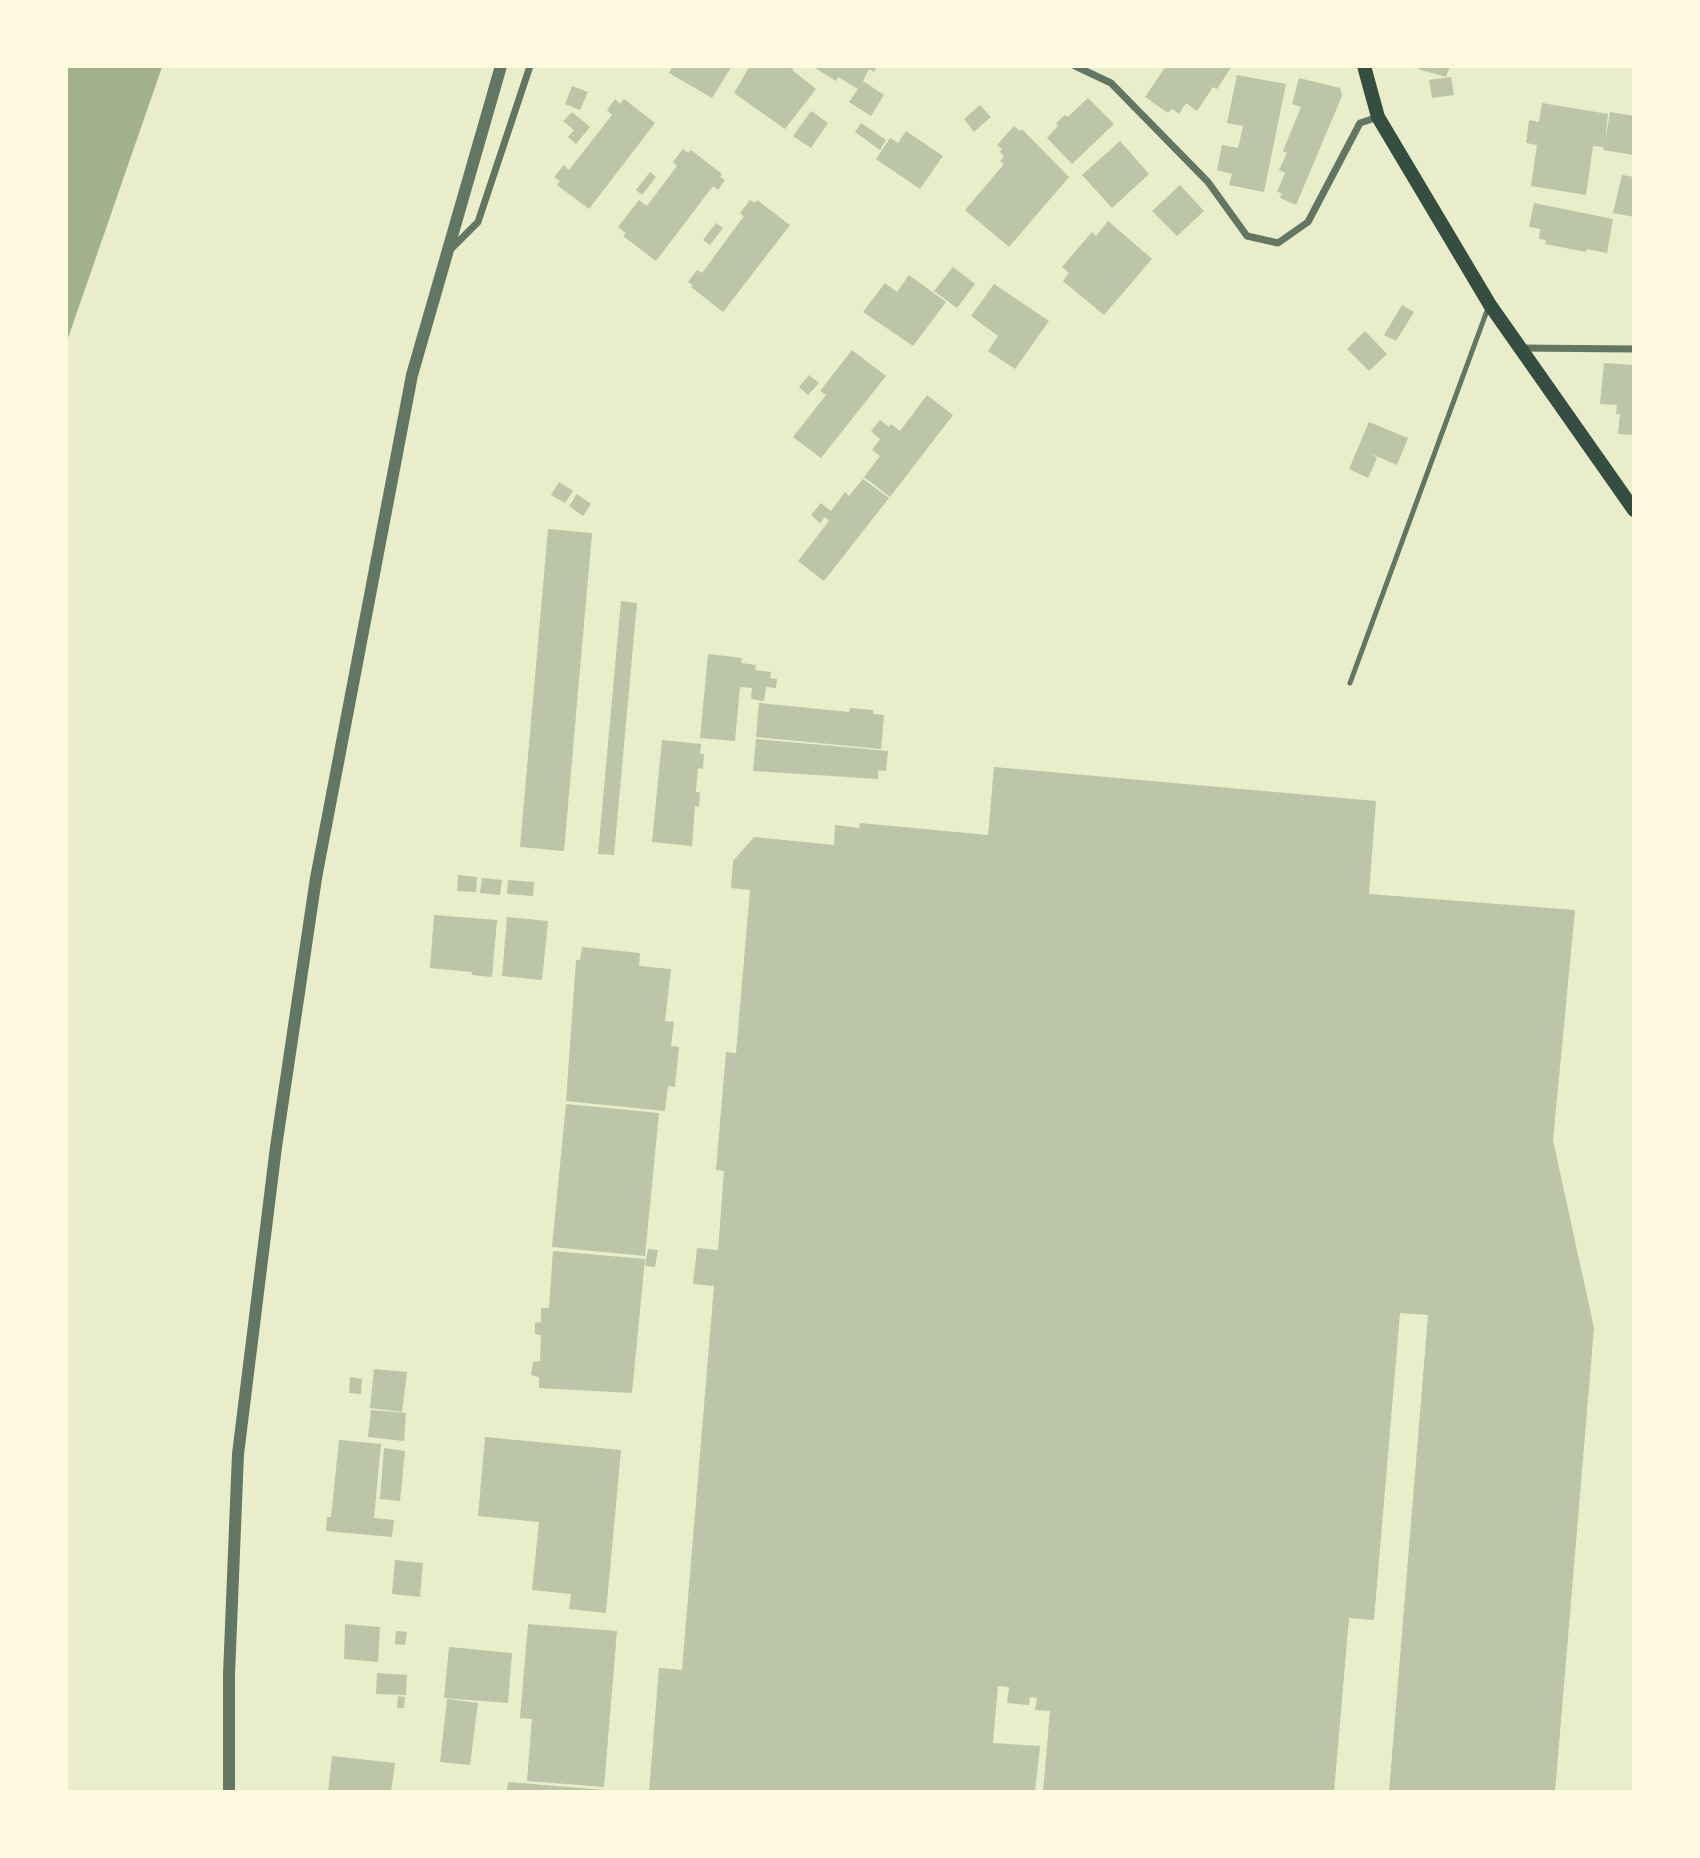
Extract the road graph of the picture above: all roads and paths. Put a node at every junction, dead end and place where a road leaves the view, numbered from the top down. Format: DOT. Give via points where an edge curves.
graph roads {
  1 [pos="501,66"];
  2 [pos="530,66"];
  3 [pos="1075,66"];
  4 [pos="1364,66"];
  5 [pos="1378,117"];
  6 [pos="446,255"];
  7 [pos="1490,305"];
  8 [pos="1519,348"];
  9 [pos="1633,349"];
  10 [pos="1633,510"];
  11 [pos="1350,683"];
  12 [pos="229,1791"];
  1 -- 6 [label="street"];
  2 -- 6 [label="street" via="478,222"];
  3 -- 5 [label="street" via="1111,83 1208,182 1247,236 1278,243 1308,222 1360,123"];
  4 -- 5 [label="main road"];
  5 -- 7 [label="main road"];
  6 -- 12 [label="street" via="412,375 372,583 316,878 276,1147 238,1454"];
  7 -- 8 [label="main road"];
  7 -- 11 [label="lane"];
  8 -- 9 [label="street"];
  8 -- 10 [label="main road"];
}
